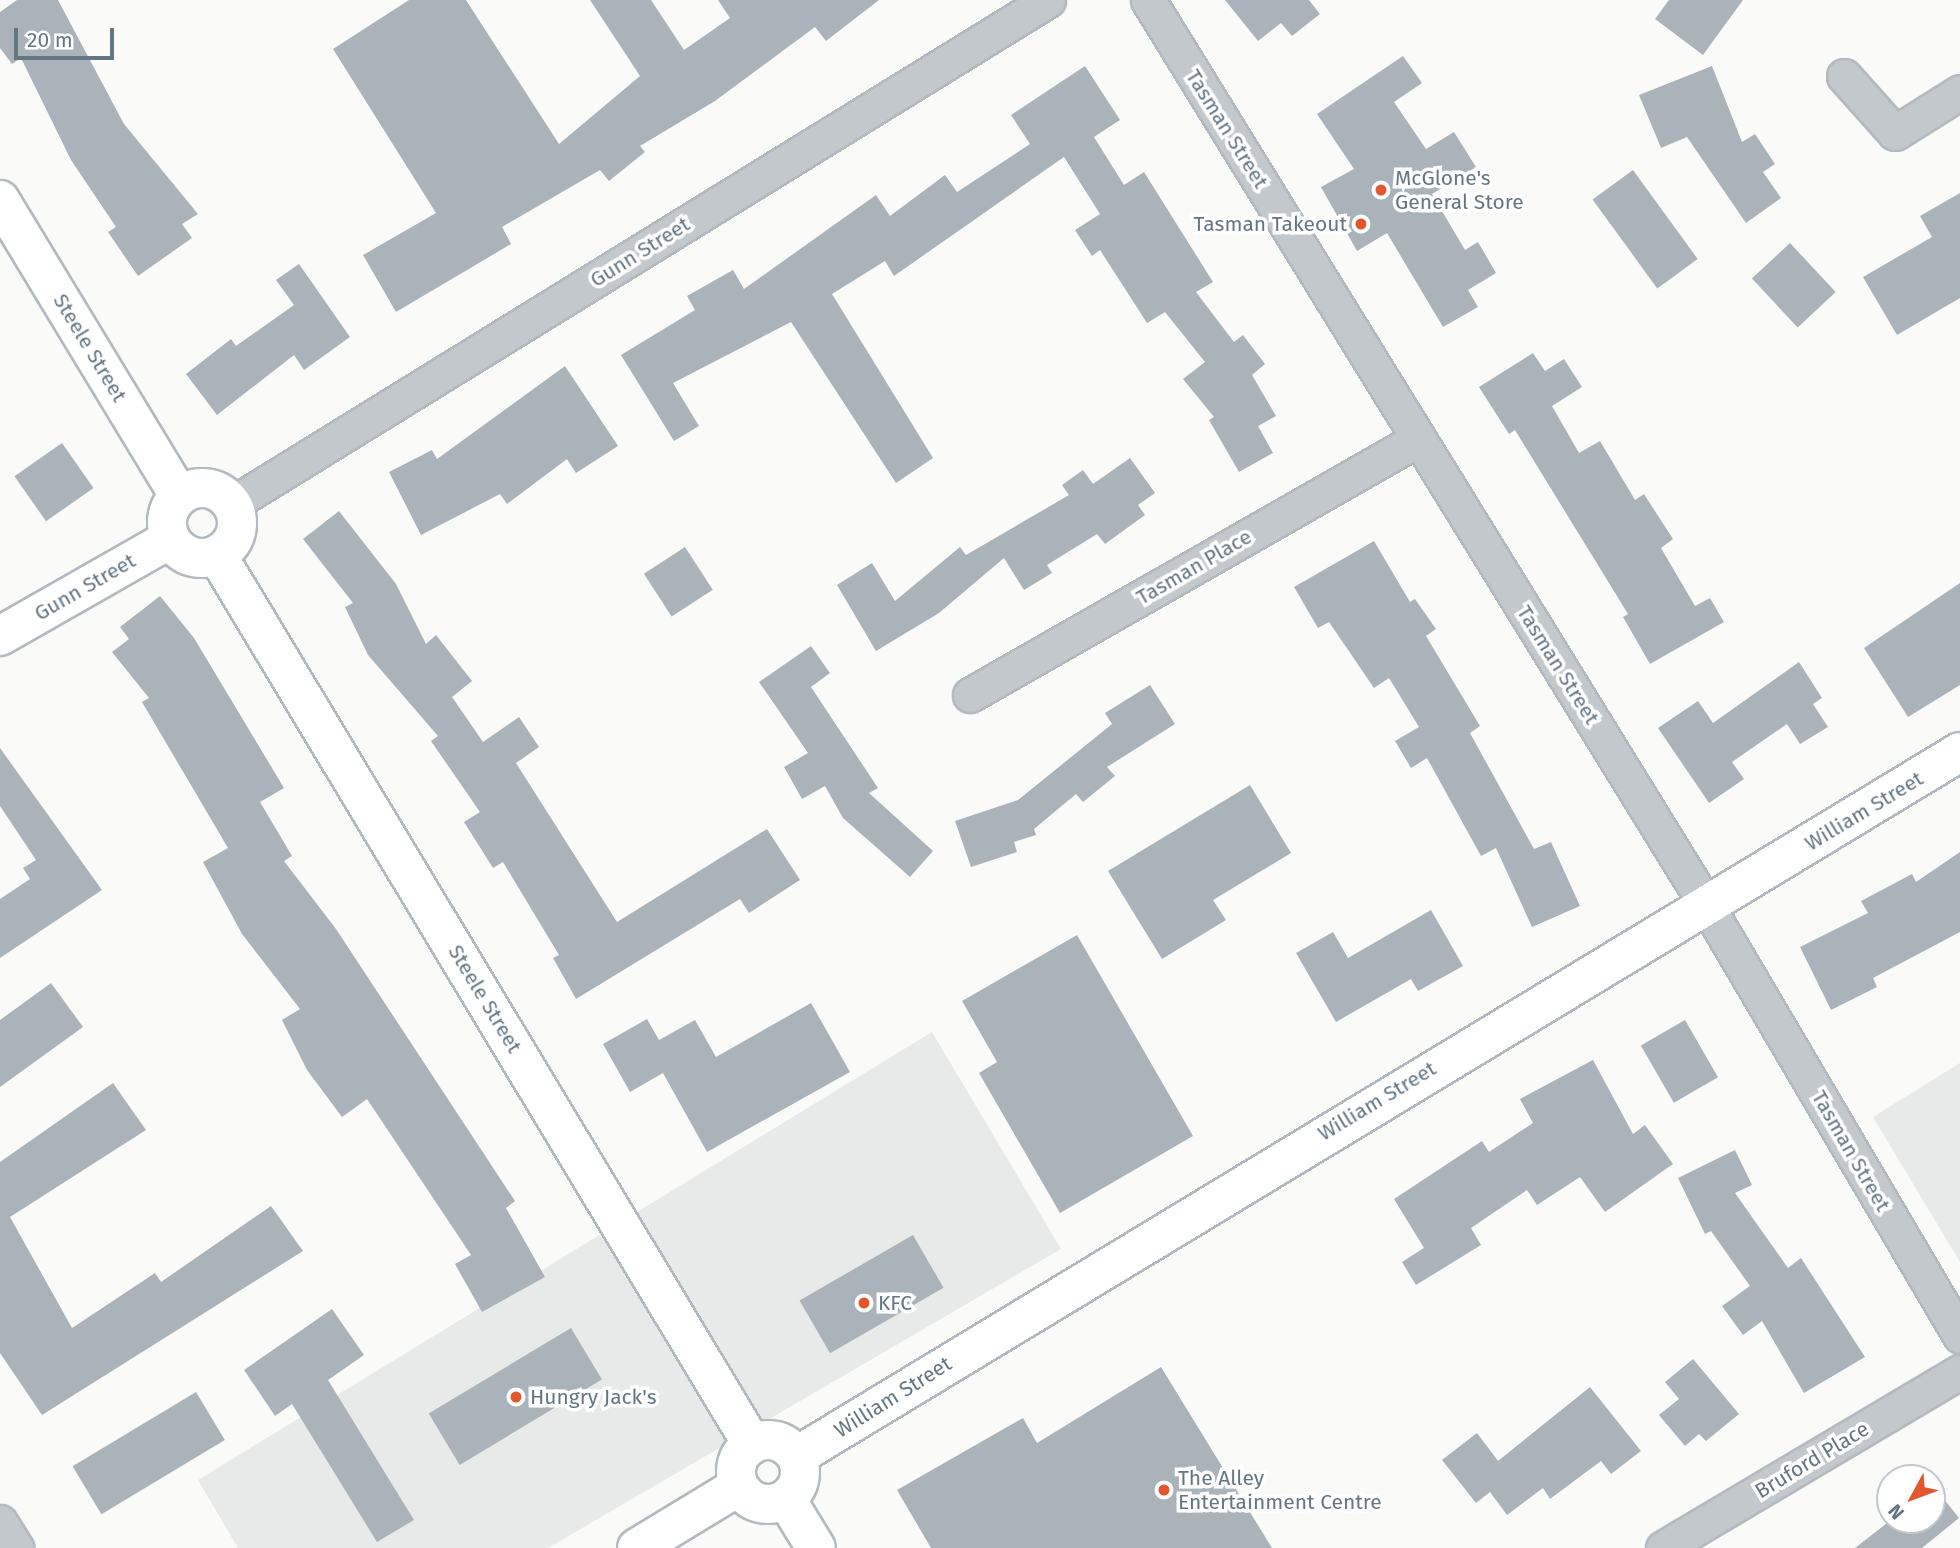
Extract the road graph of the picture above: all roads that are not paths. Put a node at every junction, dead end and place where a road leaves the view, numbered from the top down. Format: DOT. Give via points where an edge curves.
graph roads {
  1 [pos="1048,0"];
  2 [pos="1148,0"];
  3 [pos="1844,76"];
  4 [pos="1960,92"];
  5 [pos="0,200"];
  6 [pos="1418,439"];
  7 [pos="179,496"];
  8 [pos="232,504"];
  9 [pos="170,539"];
  10 [pos="217,555"];
  11 [pos="0,636"];
  12 [pos="970,695"];
  13 [pos="1960,752"];
  14 [pos="1707,906"];
  15 [pos="1960,1336"];
  16 [pos="1960,1372"];
  17 [pos="752,1444"];
  18 [pos="797,1456"];
  19 [pos="739,1486"];
  20 [pos="786,1499"];
  21 [pos="0,1521"];
  22 [pos="16,1548"];
  23 [pos="637,1548"];
  24 [pos="816,1548"];
  25 [pos="1663,1548"];
  1 -- 8 [label="street, Gunn Street"];
  2 -- 6 [label="street, Tasman Street"];
  3 -- 4 [label="street" via="1895,133"];
  5 -- 7 [label="street, Steele Street"];
  6 -- 12 [label="street, Tasman Place"];
  6 -- 14 [label="street, Tasman Street"];
  7 -- 8 [label="street" via="204,488"];
  7 -- 9 [label="street" via="166,521"];
  8 -- 10 [label="street" via="236,530"];
  9 -- 10 [label="street" via="185,554"];
  9 -- 11 [label="street, Gunn Street"];
  10 -- 17 [label="street, Steele Street"];
  13 -- 14 [label="street, William Street"];
  14 -- 15 [label="street, Tasman Street"];
  14 -- 18 [label="street, William Street"];
  16 -- 25 [label="street, Bruford Place"];
  17 -- 18 [label="street" via="771,1440"];
  17 -- 19 [label="street" via="738,1460"];
  18 -- 20 [label="street" via="800,1479"];
  19 -- 20 [label="street" via="761,1503"];
  19 -- 23 [label="street"];
  20 -- 24 [label="street"];
  21 -- 22 [label="street"];
}
